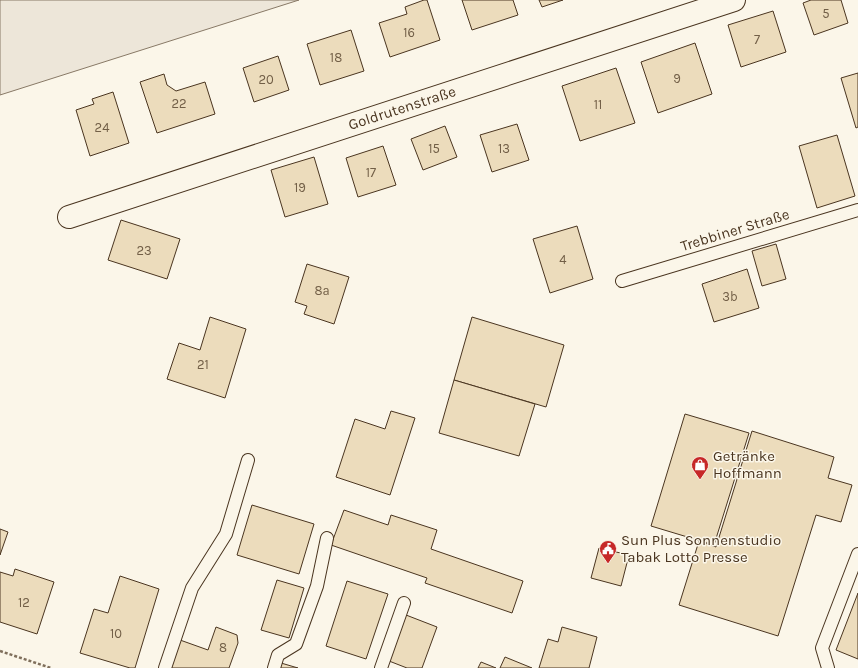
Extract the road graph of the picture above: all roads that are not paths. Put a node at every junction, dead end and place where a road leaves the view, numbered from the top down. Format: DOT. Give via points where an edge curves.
graph roads {
  1 [pos="734,0"];
  2 [pos="858,210"];
  3 [pos="70,217"];
  4 [pos="622,281"];
  5 [pos="248,460"];
  6 [pos="327,538"];
  7 [pos="858,554"];
  8 [pos="404,603"];
  9 [pos="165,668"];
  10 [pos="274,668"];
  11 [pos="381,668"];
  12 [pos="828,668"];
  1 -- 3 [label="street, Goldrutenstraße"];
  2 -- 4 [label="lane, Trebbiner Straße"];
  5 -- 9 [label="lane" via="226,534 192,588"];
  6 -- 10 [label="lane" via="317,586 296,644 278,655"];
  7 -- 12 [label="lane" via="822,648"];
  8 -- 11 [label="lane"];
}
